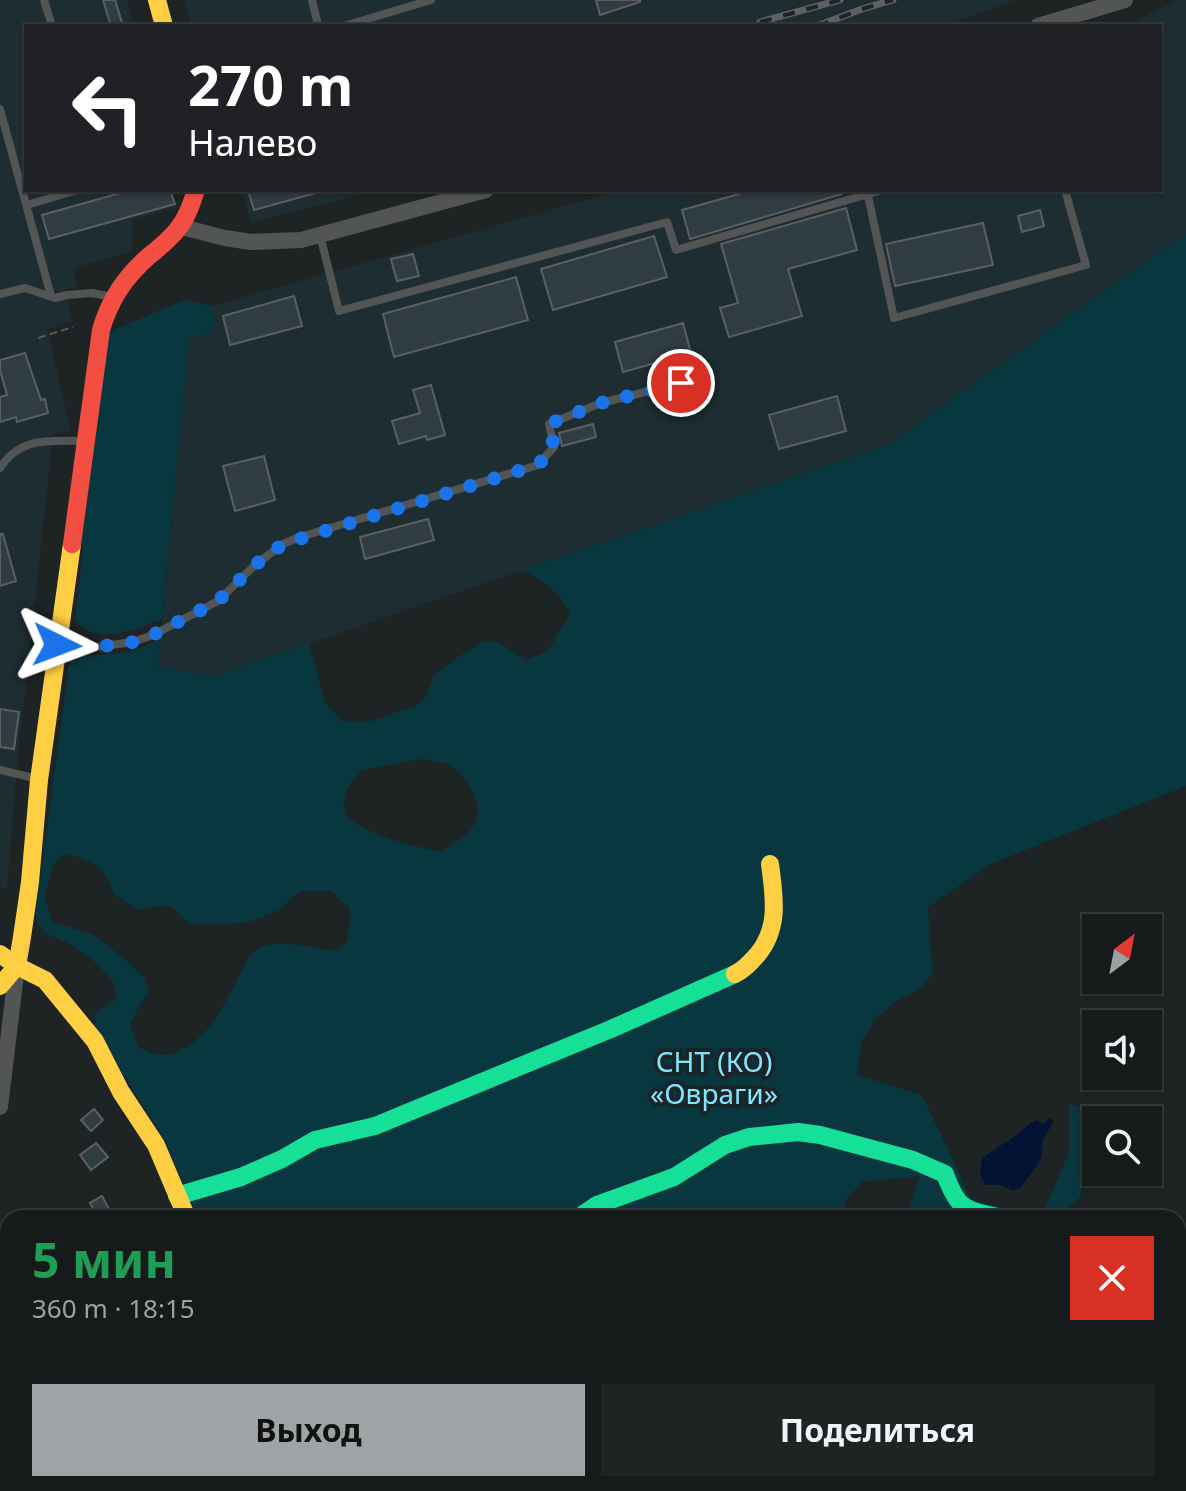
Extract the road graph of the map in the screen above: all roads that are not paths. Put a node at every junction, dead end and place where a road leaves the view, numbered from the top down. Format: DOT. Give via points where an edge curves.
graph roads {
  1 [pos="44,0"];
  2 [pos="157,0"];
  3 [pos="312,0"];
  4 [pos="431,0"];
  5 [pos="1125,0"];
  6 [pos="51,24"];
  7 [pos="163,24"];
  8 [pos="318,24"];
  9 [pos="351,24"];
  10 [pos="1045,24"];
  11 [pos="0,109"];
  12 [pos="70,192"];
  13 [pos="196,192"];
  14 [pos="479,192"];
  15 [pos="868,192"];
  16 [pos="1066,192"];
  17 [pos="27,205"];
  18 [pos="182,227"];
  19 [pos="320,235"];
  20 [pos="0,294"];
  21 [pos="51,296"];
  22 [pos="113,297"];
  23 [pos="681,383"];
  24 [pos="86,441"];
  25 [pos="0,468"];
  26 [pos="57,645"];
  27 [pos="0,770"];
  28 [pos="39,780"];
  29 [pos="770,864"];
  30 [pos="0,954"];
  31 [pos="17,966"];
  32 [pos="0,986"];
  33 [pos="0,1107"];
  34 [pos="177,1196"];
  35 [pos="183,1210"];
  36 [pos="590,1210"];
  37 [pos="970,1210"];
  1 -- 6 [label="lane"];
  2 -- 7 [label="street"];
  3 -- 8 [label="lane"];
  4 -- 9 [label="lane"];
  5 -- 10 [label="street"];
  11 -- 17 [label="lane"];
  12 -- 17 [label="lane"];
  13 -- 18 [label="street"];
  14 -- 19 [label="street"];
  15 -- 16 [label="lane" via="894,318 1086,265"];
  15 -- 19 [label="lane" via="676,250 667,222 339,311"];
  17 -- 21 [label="lane"];
  18 -- 19 [label="street" via="251,242"];
  18 -- 22 [label="street"];
  20 -- 21 [label="lane" via="25,288"];
  21 -- 22 [label="lane"];
  22 -- 24 [label="street" via="101,330"];
  23 -- 26 [label="lane" via="601,403 549,424 554,447 538,465 283,544 218,601 153,635 89,648"];
  24 -- 25 [label="lane" via="25,445"];
  24 -- 26 [label="street"];
  26 -- 28 [label="street"];
  27 -- 28 [label="lane"];
  28 -- 31 [label="street"];
  29 -- 34 [label="street" via="776,920 757,958 740,972 375,1126 315,1140 241,1177"];
  30 -- 31 [label="street"];
  31 -- 32 [label="street"];
  31 -- 33 [label="street"];
  31 -- 34 [label="street" via="45,980 95,1041 156,1145"];
  34 -- 35 [label="street"];
  36 -- 37 [label="street" via="674,1177 725,1145 798,1132 913,1160 945,1174 958,1204"];
}
